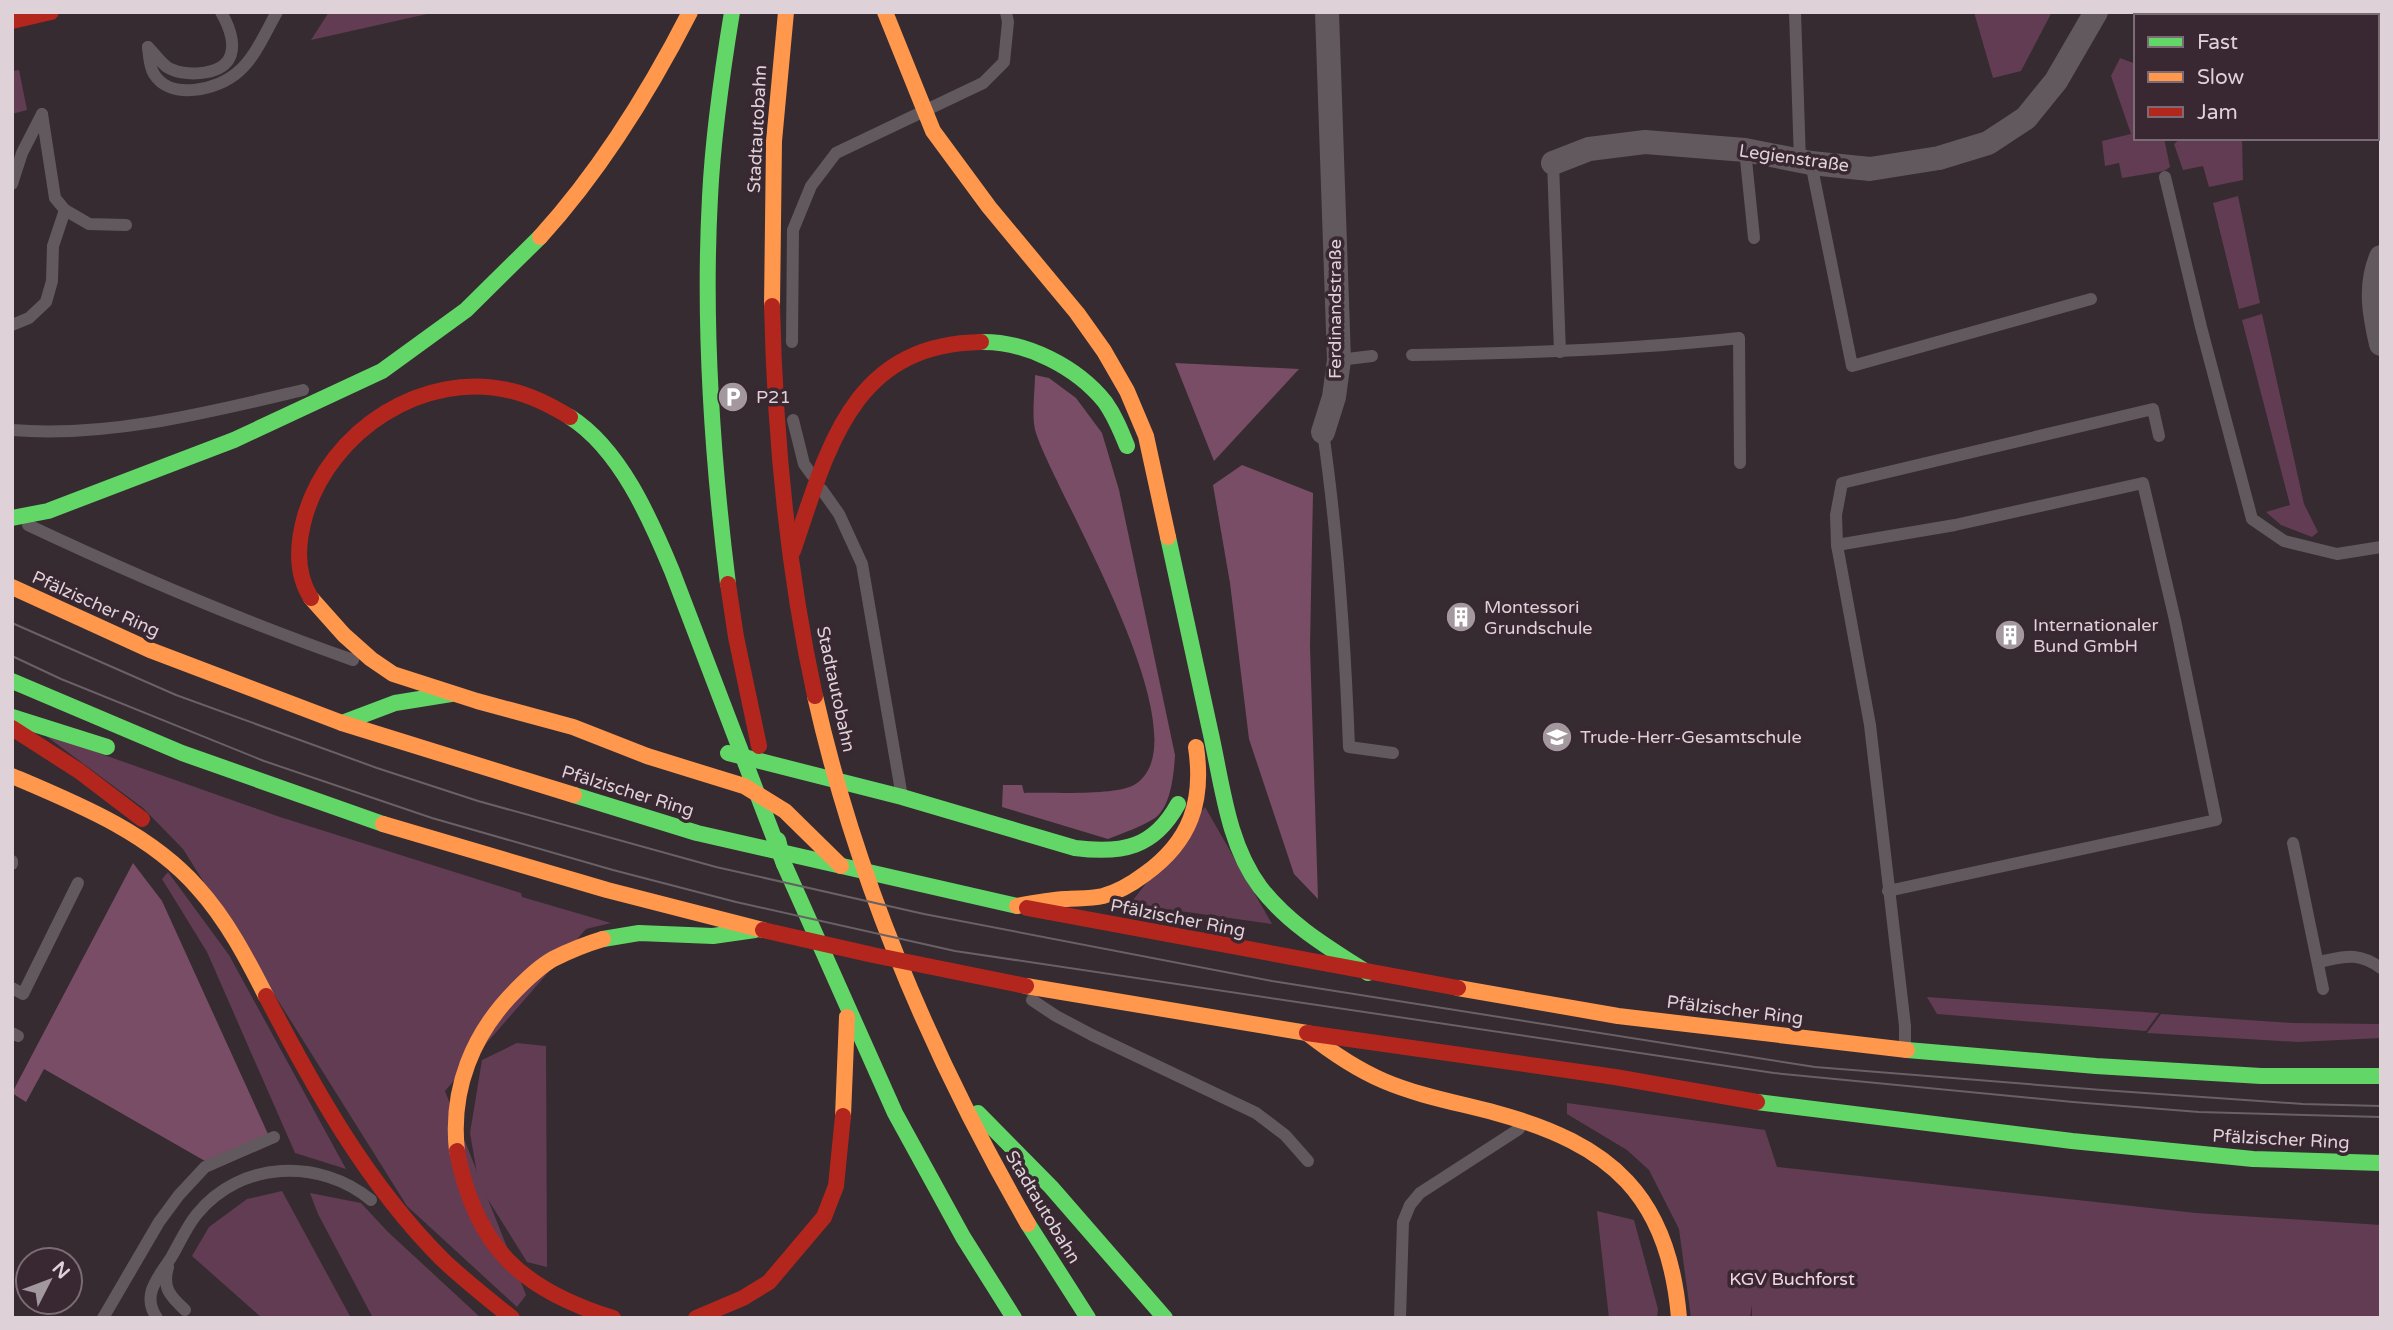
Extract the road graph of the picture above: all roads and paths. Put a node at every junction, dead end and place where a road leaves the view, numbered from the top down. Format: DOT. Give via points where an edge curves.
graph roads {
  1 [pos="51,12"];
  2 [pos="221,12"];
  3 [pos="277,12"];
  4 [pos="690,12"];
  5 [pos="732,12"];
  6 [pos="786,12"];
  7 [pos="886,12"];
  8 [pos="1006,12"];
  9 [pos="1327,12"];
  10 [pos="1795,12"];
  11 [pos="2096,12"];
  12 [pos="12,21"];
  13 [pos="1745,150"];
  14 [pos="1805,162"];
  15 [pos="1553,163"];
  16 [pos="2165,177"];
  17 [pos="12,184"];
  18 [pos="65,210"];
  19 [pos="126,225"];
  20 [pos="1754,238"];
  21 [pos="2381,257"];
  22 [pos="2091,299"];
  23 [pos="12,325"];
  24 [pos="2381,344"];
  25 [pos="1560,352"];
  26 [pos="792,355"];
  27 [pos="1412,355"];
  28 [pos="1372,356"];
  29 [pos="1339,359"];
  30 [pos="382,371"];
  31 [pos="793,414"];
  32 [pos="12,430"];
  33 [pos="1323,432"];
  34 [pos="2159,436"];
  35 [pos="1740,463"];
  36 [pos="116,485"];
  37 [pos="51,492"];
  38 [pos="12,518"];
  39 [pos="1838,545"];
  40 [pos="2381,547"];
  41 [pos="791,556"];
  42 [pos="12,587"];
  43 [pos="1171,625"];
  44 [pos="393,674"];
  45 [pos="12,681"];
  46 [pos="451,694"];
  47 [pos="12,717"];
  48 [pos="342,723"];
  49 [pos="12,729"];
  50 [pos="592,733"];
  51 [pos="633,733"];
  52 [pos="708,748"];
  53 [pos="125,752"];
  54 [pos="1393,753"];
  55 [pos="150,758"];
  56 [pos="12,776"];
  57 [pos="265,785"];
  58 [pos="902,797"];
  59 [pos="2293,843"];
  60 [pos="784,864"];
  61 [pos="841,866"];
  62 [pos="182,872"];
  63 [pos="78,883"];
  64 [pos="1888,891"];
  65 [pos="1017,906"];
  66 [pos="755,930"];
  67 [pos="2318,962"];
  68 [pos="2381,968"];
  69 [pos="1368,973"];
  70 [pos="1005,982"];
  71 [pos="12,989"];
  72 [pos="2323,989"];
  73 [pos="848,1007"];
  74 [pos="1307,1033"];
  75 [pos="1905,1050"];
  76 [pos="2381,1076"];
  77 [pos="959,1096"];
  78 [pos="1531,1124"];
  79 [pos="274,1137"];
  80 [pos="1308,1161"];
  81 [pos="2381,1163"];
  82 [pos="405,1220"];
  83 [pos="170,1259"];
  84 [pos="185,1310"];
  85 [pos="103,1318"];
  86 [pos="157,1318"];
  87 [pos="512,1318"];
  88 [pos="613,1318"];
  89 [pos="696,1318"];
  90 [pos="1014,1318"];
  91 [pos="1088,1318"];
  92 [pos="1166,1318"];
  93 [pos="1400,1318"];
  94 [pos="1679,1318"];
  1 -- 12 [label="main road"];
  2 -- 3 [label="lane" via="232,41 227,63 201,74 186,74 168,68 148,47 155,77 187,90 222,83 245,64"];
  4 -- 30 [label="main road" via="656,78 597,168 542,235 466,310"];
  5 -- 60 [label="main road" via="709,195 710,420 735,635"];
  6 -- 41 [label="main road, Stadtautobahn" via="777,78 771,297 781,480"];
  7 -- 69 [label="main road" via="932,129 982,198 1086,321 1128,390 1146,436 1226,802 1248,869 1270,900 1306,933"];
  8 -- 26 [label="lane" via="1004,62 983,83 836,153 811,186 793,230"];
  9 -- 29 [label="street, Ferdinandstraße"];
  10 -- 14 [label="lane"];
  11 -- 14 [label="street, Legienstraße" via="2056,82 2026,118 1988,143 1938,158 1870,169"];
  13 -- 14 [label="street, Legienstraße"];
  13 -- 15 [label="street, Legienstraße" via="1645,142 1589,149"];
  13 -- 20 [label="lane"];
  14 -- 22 [label="lane" via="1852,366"];
  15 -- 25 [label="lane"];
  16 -- 40 [label="lane" via="2252,519 2284,541 2337,554"];
  17 -- 18 [label="lane" via="43,114 55,198"];
  18 -- 19 [label="lane" via="89,224"];
  18 -- 23 [label="lane" via="52,246 52,281 46,302 29,318"];
  21 -- 24 [label="street" via="2373,282"];
  25 -- 27 [label="lane"];
  25 -- 35 [label="lane" via="1739,338"];
  28 -- 29 [label="lane"];
  29 -- 33 [label="street, Ferdinandstraße"];
  30 -- 32 [label="lane" via="141,424 66,431"];
  30 -- 36 [label="main road" via="234,440"];
  31 -- 58 [label="lane" via="804,464 839,514 862,564"];
  33 -- 54 [label="lane, Ferdinandstraße" via="1345,645 1349,747"];
  34 -- 39 [label="lane" via="2153,409 1842,483 1836,515"];
  36 -- 37 [label="main road"];
  36 -- 38 [label="main road" via="48,511"];
  38 -- 44 [label="lane" via="283,636"];
  39 -- 64 [label="lane" via="1870,725"];
  39 -- 64 [label="lane" via="1955,525 2143,483 2216,820"];
  41 -- 43 [label="main road" via="844,419 860,396 904,358 961,341 994,341 1057,362 1089,385 1109,408 1135,466"];
  41 -- 77 [label="main road, Stadtautobahn" via="842,806 916,1005"];
  42 -- 48 [label="main road, Pfälzischer Ring" via="150,650"];
  44 -- 46 [label="main road"];
  44 -- 60 [label="main road" via="322,614 304,589 296,559 300,530 327,466 347,439 373,419 430,393 471,387 505,389 544,402 580,424 615,461 654,525"];
  45 -- 57 [label="main road, Pfälzischer Ring"];
  46 -- 48 [label="main road" via="415,697"];
  46 -- 50 [label="main road"];
  47 -- 53 [label="main road"];
  48 -- 61 [label="main road, Pfälzischer Ring" via="697,833"];
  49 -- 62 [label="main road" via="115,796 153,828"];
  50 -- 51 [label="main road"];
  50 -- 61 [label="main road" via="647,756 744,786 802,824"];
  52 -- 58 [label="main road"];
  55 -- 57 [label="main road"];
  56 -- 62 [label="main road" via="124,828"];
  57 -- 66 [label="main road, Pfälzischer Ring" via="593,888"];
  58 -- 65 [label="main road" via="1075,848 1120,850 1151,837 1174,813 1184,781 1188,734 1201,768 1200,790 1195,812 1168,855 1149,872 1108,894"];
  59 -- 67 [label="lane"];
  60 -- 73 [label="main road"];
  61 -- 65 [label="main road, Pfälzischer Ring"];
  62 -- 82 [label="main road" via="231,933 341,1133"];
  63 -- 71 [label="lane" via="23,994"];
  64 -- 75 [label="lane" via="1906,1026"];
  65 -- 69 [label="main road, Pfälzischer Ring"];
  66 -- 70 [label="main road, Pfälzischer Ring"];
  66 -- 88 [label="main road" via="716,937 638,933 599,939 551,960 497,1008 462,1074 454,1134 460,1176 473,1213 515,1269 538,1287 583,1310"];
  67 -- 68 [label="lane" via="2352,956 2369,959"];
  67 -- 72 [label="lane"];
  69 -- 75 [label="main road, Pfälzischer Ring" via="1618,1016"];
  70 -- 74 [label="main road, Pfälzischer Ring"];
  70 -- 80 [label="lane" via="1056,1016 1256,1113 1285,1135"];
  73 -- 89 [label="main road" via="836,1186 824,1216 769,1282"];
  73 -- 90 [label="main road" via="895,1113"];
  74 -- 78 [label="main road" via="1385,1082"];
  74 -- 81 [label="main road, Pfälzischer Ring" via="1615,1077 1798,1109 2253,1159"];
  75 -- 76 [label="main road, Pfälzischer Ring" via="2260,1076"];
  77 -- 91 [label="main road, Stadtautobahn" via="993,1164"];
  77 -- 92 [label="main road" via="1009,1141"];
  78 -- 93 [label="lane" via="1511,1131 1420,1193 1410,1205 1403,1222"];
  78 -- 94 [label="main road" via="1592,1151 1642,1198 1672,1258"];
  79 -- 85 [label="lane" via="205,1167 196,1176 159,1222"];
  82 -- 83 [label="lane" via="344,1181 304,1171 270,1171 223,1190 196,1215"];
  82 -- 87 [label="main road" via="452,1268"];
  83 -- 84 [label="lane" via="166,1288"];
  83 -- 86 [label="lane" via="149,1299"];
}
